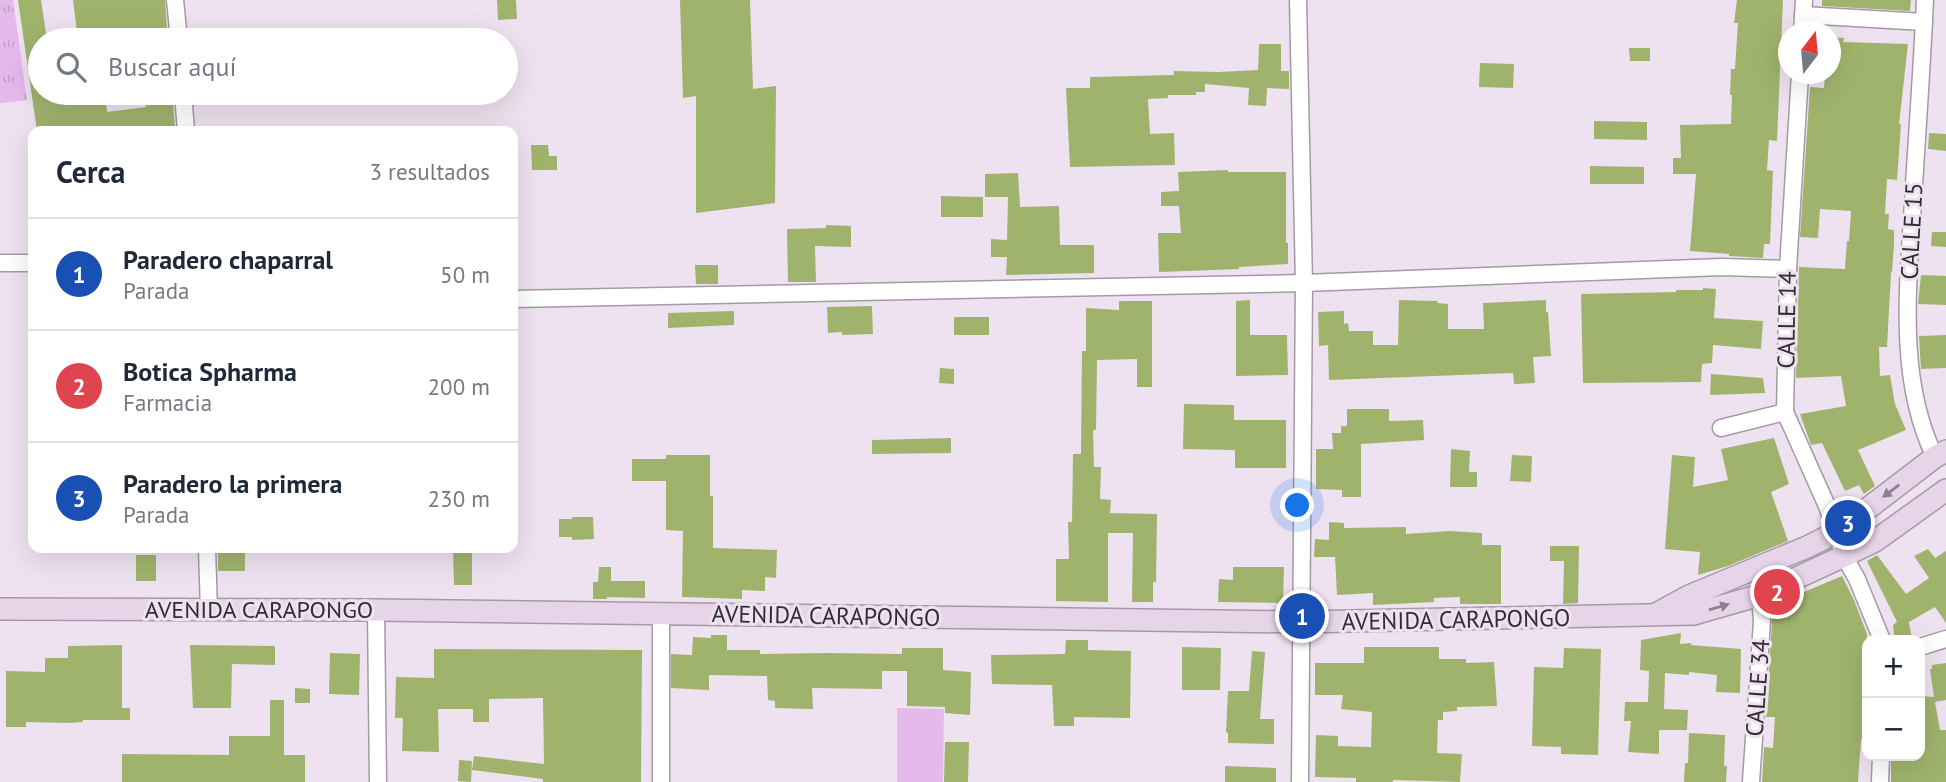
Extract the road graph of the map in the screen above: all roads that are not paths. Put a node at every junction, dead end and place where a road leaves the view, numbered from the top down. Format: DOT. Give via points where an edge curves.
graph roads {
  1 [pos="175,0"];
  2 [pos="1298,0"];
  3 [pos="1925,0"];
  4 [pos="1803,15"];
  5 [pos="1924,22"];
  6 [pos="178,28"];
  7 [pos="1799,84"];
  8 [pos="184,105"];
  9 [pos="186,126"];
  10 [pos="0,262"];
  11 [pos="28,263"];
  12 [pos="1788,269"];
  13 [pos="1304,283"];
  14 [pos="518,299"];
  15 [pos="1785,412"];
  16 [pos="1721,428"];
  17 [pos="1941,454"];
  18 [pos="1946,490"];
  19 [pos="1837,532"];
  20 [pos="207,553"];
  21 [pos="1844,556"];
  22 [pos="1760,595"];
  23 [pos="0,609"];
  24 [pos="376,610"];
  25 [pos="209,611"];
  26 [pos="661,613"];
  27 [pos="1651,616"];
  28 [pos="1300,622"];
  29 [pos="1880,635"];
  30 [pos="1946,639"];
  31 [pos="1925,645"];
  32 [pos="1881,761"];
  33 [pos="378,782"];
  34 [pos="660,782"];
  35 [pos="1300,782"];
  36 [pos="1751,782"];
  37 [pos="1881,782"];
  1 -- 6 [label="street"];
  2 -- 13 [label="street"];
  3 -- 5 [label="street, CALLE 15"];
  4 -- 5 [label="street"];
  5 -- 17 [label="street, CALLE 15" via="1907,314 1915,402 1924,435"];
  7 -- 12 [label="street, CALLE 14"];
  8 -- 9 [label="street"];
  10 -- 11 [label="street"];
  12 -- 13 [label="street" via="1722,267"];
  12 -- 15 [label="street, CALLE 14"];
  13 -- 14 [label="street"];
  13 -- 28 [label="street"];
  15 -- 16 [label="street"];
  15 -- 19 [label="street, CALLE 14"];
  17 -- 19 [label="street, AVENIDA CARAPONGO, one-way"];
  18 -- 21 [label="street, AVENIDA CARAPONGO" via="1875,541"];
  19 -- 21 [label="street, CALLE 14"];
  19 -- 27 [label="street, AVENIDA CARAPONGO"];
  20 -- 25 [label="street"];
  21 -- 22 [label="street, AVENIDA CARAPONGO"];
  21 -- 29 [label="street, CALLE 14"];
  27 -- 22 [label="street, AVENIDA CARAPONGO, one-way" via="1694,614"];
  22 -- 36 [label="street, CALLE 34"];
  23 -- 25 [label="street, AVENIDA CARAPONGO"];
  24 -- 25 [label="street, AVENIDA CARAPONGO"];
  24 -- 26 [label="street, AVENIDA CARAPONGO"];
  24 -- 33 [label="street"];
  26 -- 28 [label="street, AVENIDA CARAPONGO"];
  26 -- 34 [label="street"];
  27 -- 28 [label="street, AVENIDA CARAPONGO"];
  28 -- 35 [label="street"];
  30 -- 31 [label="street"];
  32 -- 37 [label="street"];
}
